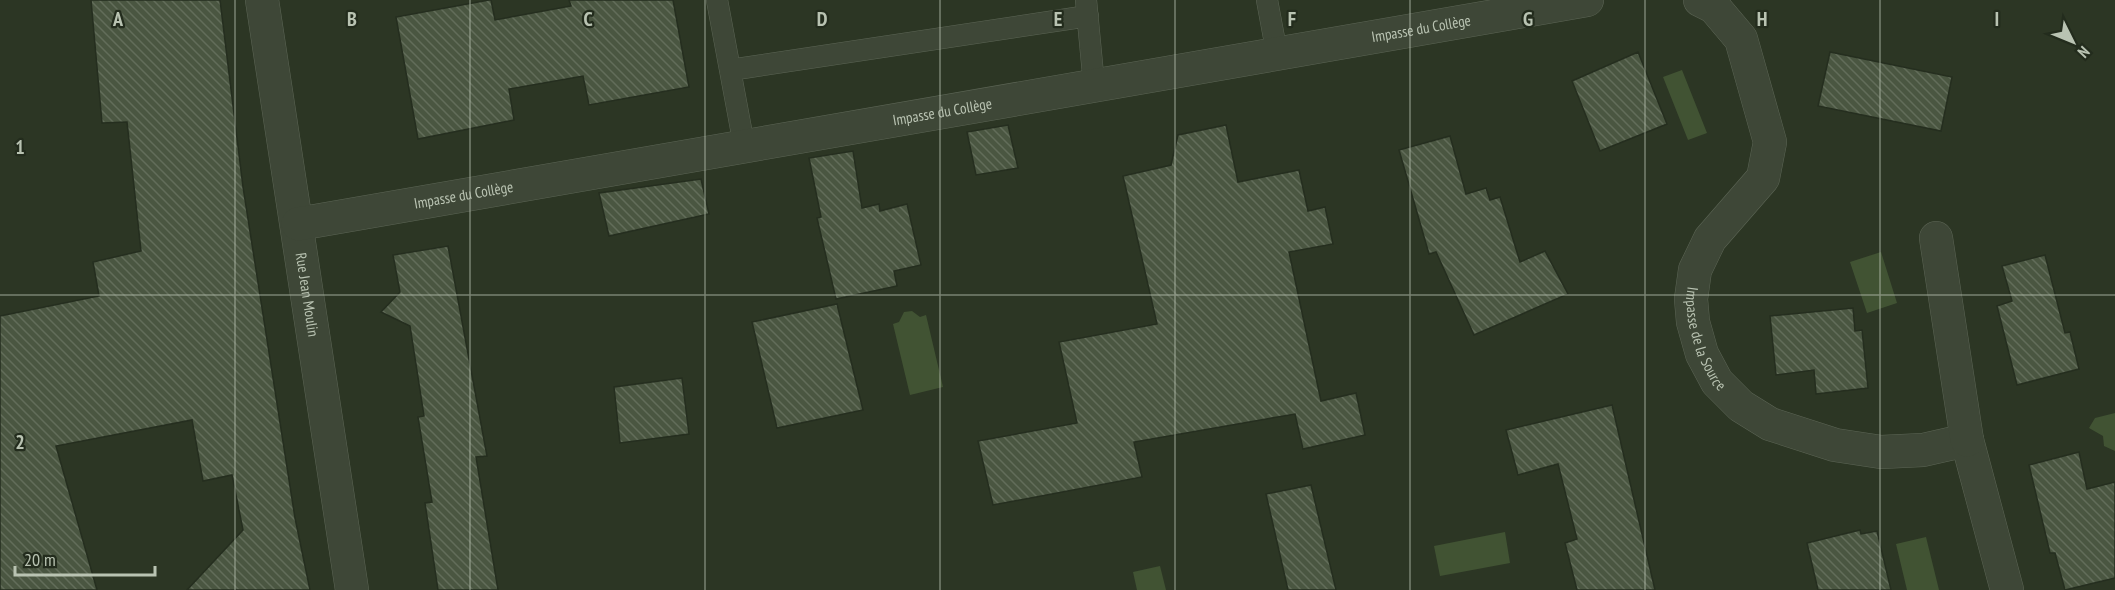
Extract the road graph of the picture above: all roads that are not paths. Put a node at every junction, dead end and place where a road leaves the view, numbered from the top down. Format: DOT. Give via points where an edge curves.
graph roads {
  1 [pos="262,0"];
  2 [pos="717,0"];
  3 [pos="1267,0"];
  4 [pos="1587,0"];
  5 [pos="1700,0"];
  6 [pos="1087,8"];
  7 [pos="1277,54"];
  8 [pos="730,70"];
  9 [pos="1094,85"];
  10 [pos="744,145"];
  11 [pos="298,224"];
  12 [pos="1936,238"];
  13 [pos="1967,440"];
  14 [pos="352,590"];
  15 [pos="2007,590"];
  1 -- 11 [label="street, Rue Jean Moulin"];
  2 -- 8 [label="lane"];
  3 -- 7 [label="lane"];
  4 -- 7 [label="street, Impasse du Collège"];
  5 -- 13 [label="street, Impasse de la Source" via="1714,7 1741,39 1770,142 1762,178 1710,239 1695,270 1693,322 1702,354 1717,382 1741,406 1770,424 1835,445 1881,452 1923,450"];
  6 -- 8 [label="lane"];
  6 -- 9 [label="lane"];
  7 -- 9 [label="street, Impasse du Collège"];
  8 -- 10 [label="lane"];
  9 -- 10 [label="street, Impasse du Collège"];
  10 -- 11 [label="street, Impasse du Collège"];
  11 -- 14 [label="street, Rue Jean Moulin"];
  12 -- 13 [label="street"];
  13 -- 15 [label="street"];
}
